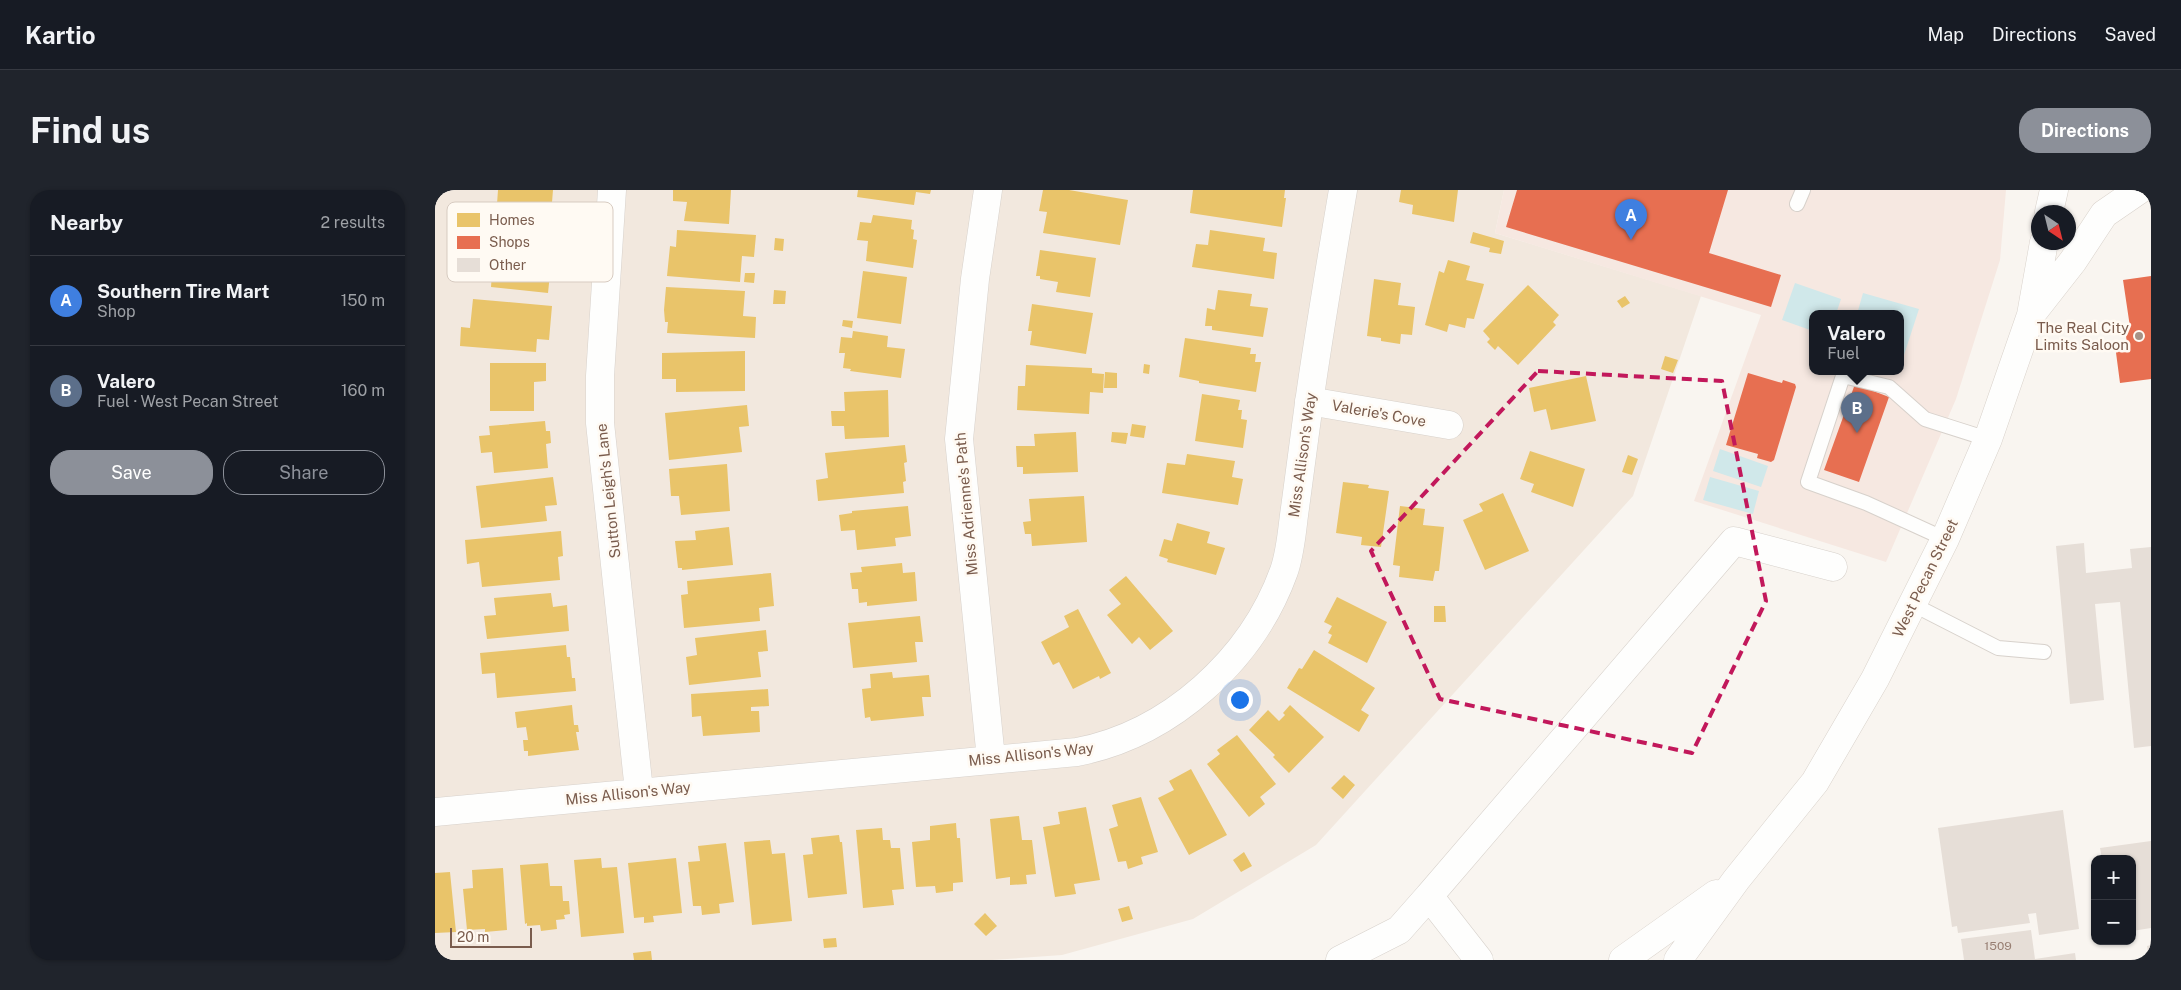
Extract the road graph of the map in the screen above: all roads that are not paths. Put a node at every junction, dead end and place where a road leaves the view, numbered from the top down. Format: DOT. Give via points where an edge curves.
graph roads {
  1 [pos="988,190"];
  2 [pos="1343,190"];
  3 [pos="1803,190"];
  4 [pos="2054,190"];
  5 [pos="2139,190"];
  6 [pos="2145,190"];
  7 [pos="2151,191"];
  8 [pos="1797,204"];
  9 [pos="2051,205"];
  10 [pos="2043,250"];
  11 [pos="606,282"];
  12 [pos="2031,315"];
  13 [pos="1309,401"];
  14 [pos="1449,425"];
  15 [pos="1988,438"];
  16 [pos="1945,539"];
  17 [pos="1833,567"];
  18 [pos="1912,604"];
  19 [pos="2044,652"];
  20 [pos="991,759"];
  21 [pos="639,791"];
  22 [pos="435,812"];
  23 [pos="1736,880"];
  24 [pos="1429,896"];
  25 [pos="1339,960"];
  26 [pos="1479,960"];
  27 [pos="1623,960"];
  28 [pos="1678,960"];
  1 -- 20 [label="street, Miss Adrienne's Path" via="975,279 959,438"];
  2 -- 13 [label="street, Miss Allison's Way"];
  3 -- 8 [label="lane"];
  4 -- 9 [label="street"];
  5 -- 12 [label="street" via="2104,214"];
  6 -- 7 [label="street"];
  10 -- 12 [label="street, West Pecan Street"];
  11 -- 21 [label="street, Sutton Leigh's Lane" via="600,422"];
  12 -- 15 [label="street, West Pecan Street"];
  13 -- 14 [label="street, Valerie's Cove"];
  13 -- 20 [label="street, Miss Allison's Way" via="1284,570 1249,637 1206,686 1144,729 1097,748"];
  15 -- 16 [label="street, West Pecan Street"];
  15 -- 16 [label="lane" via="1925,419 1889,387 1843,376 1808,482 1866,503"];
  16 -- 18 [label="street, West Pecan Street"];
  17 -- 24 [label="street" via="1733,541"];
  18 -- 19 [label="lane" via="1998,648"];
  18 -- 23 [label="street, West Pecan Street" via="1875,679 1815,782"];
  20 -- 21 [label="street, Miss Allison's Way"];
  21 -- 22 [label="street, Miss Allison's Way"];
  23 -- 27 [label="street, West Pecan Street"];
  23 -- 28 [label="street, West Pecan Street"];
  24 -- 25 [label="street" via="1399,930"];
  24 -- 26 [label="street"];
}
